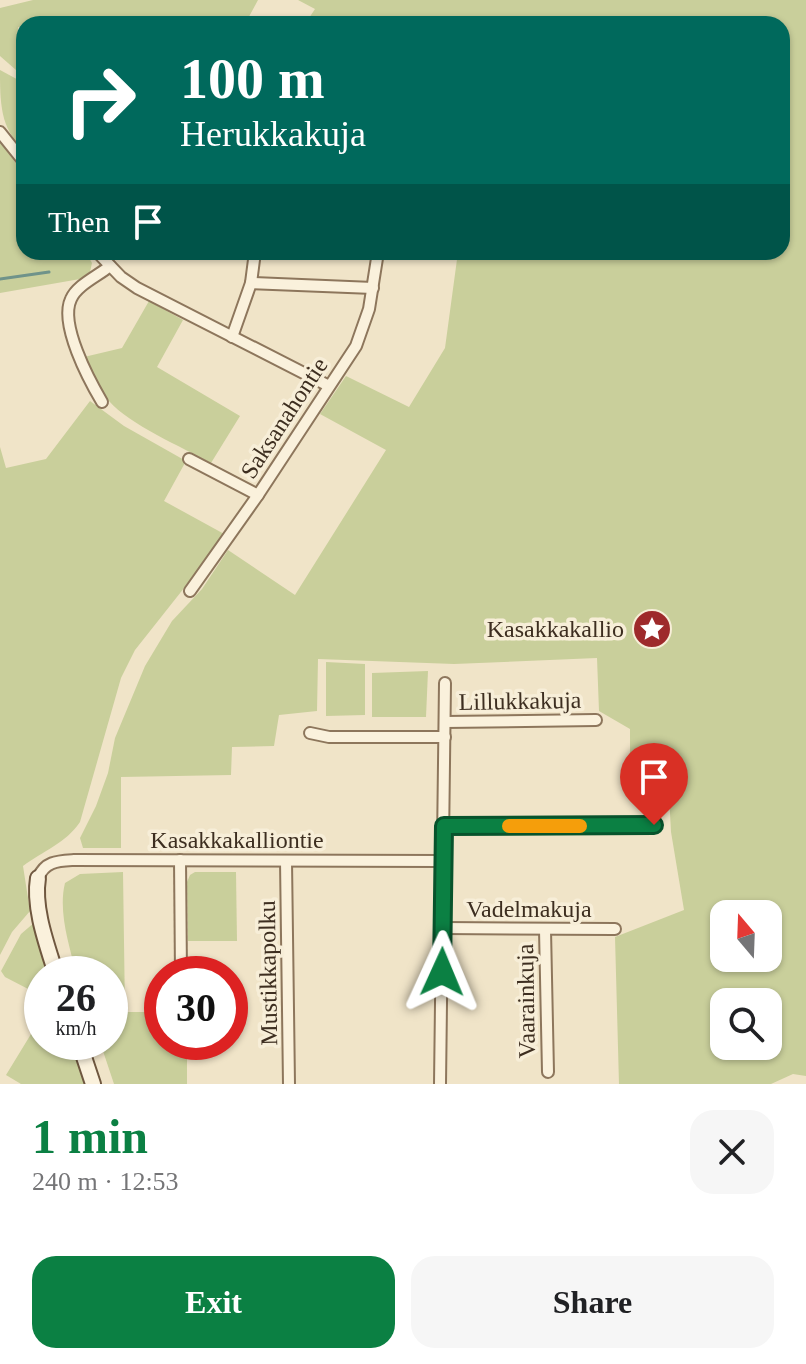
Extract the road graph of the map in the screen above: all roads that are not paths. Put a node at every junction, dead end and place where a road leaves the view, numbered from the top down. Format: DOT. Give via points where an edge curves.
graph roads {
  1 [pos="0,132"];
  2 [pos="16,151"];
  3 [pos="104,260"];
  4 [pos="254,260"];
  5 [pos="377,260"];
  6 [pos="110,266"];
  7 [pos="251,283"];
  8 [pos="373,288"];
  9 [pos="232,337"];
  10 [pos="329,386"];
  11 [pos="102,402"];
  12 [pos="189,459"];
  13 [pos="258,495"];
  14 [pos="190,591"];
  15 [pos="445,683"];
  16 [pos="596,720"];
  17 [pos="445,722"];
  18 [pos="310,733"];
  19 [pos="445,737"];
  20 [pos="654,825"];
  21 [pos="444,826"];
  22 [pos="180,860"];
  23 [pos="286,861"];
  24 [pos="443,861"];
  25 [pos="38,878"];
  26 [pos="443,928"];
  27 [pos="615,929"];
  28 [pos="545,930"];
  29 [pos="51,956"];
  30 [pos="181,956"];
  31 [pos="85,1060"];
  32 [pos="548,1072"];
  33 [pos="93,1084"];
  34 [pos="289,1084"];
  35 [pos="440,1084"];
  1 -- 2 [label="street"];
  3 -- 6 [label="street"];
  4 -- 7 [label="street"];
  5 -- 8 [label="street, Saksanahontie"];
  6 -- 9 [label="street" via="137,288"];
  6 -- 11 [label="street" via="77,290 68,313 86,375"];
  7 -- 8 [label="street"];
  7 -- 9 [label="street"];
  8 -- 10 [label="street, Saksanahontie" via="356,346"];
  9 -- 10 [label="street"];
  10 -- 13 [label="street, Saksanahontie"];
  12 -- 13 [label="street"];
  13 -- 14 [label="street, Saksanahontie"];
  15 -- 17 [label="street"];
  16 -- 17 [label="street, Lillukkakuja"];
  17 -- 19 [label="street"];
  18 -- 19 [label="street"];
  19 -- 21 [label="street"];
  20 -- 21 [label="street"];
  21 -- 24 [label="street"];
  22 -- 23 [label="street, Kasakkakalliontie"];
  22 -- 25 [label="street, Kasakkakalliontie" via="63,860 46,865"];
  22 -- 30 [label="street"];
  23 -- 24 [label="street, Kasakkakalliontie"];
  23 -- 34 [label="street, Mustikkapolku"];
  24 -- 26 [label="street"];
  25 -- 29 [label="street" via="40,914"];
  26 -- 28 [label="street, Vadelmakuja"];
  26 -- 35 [label="street"];
  27 -- 28 [label="street, Vadelmakuja"];
  28 -- 32 [label="street, Vaarainkuja"];
  31 -- 33 [label="street"];
}
